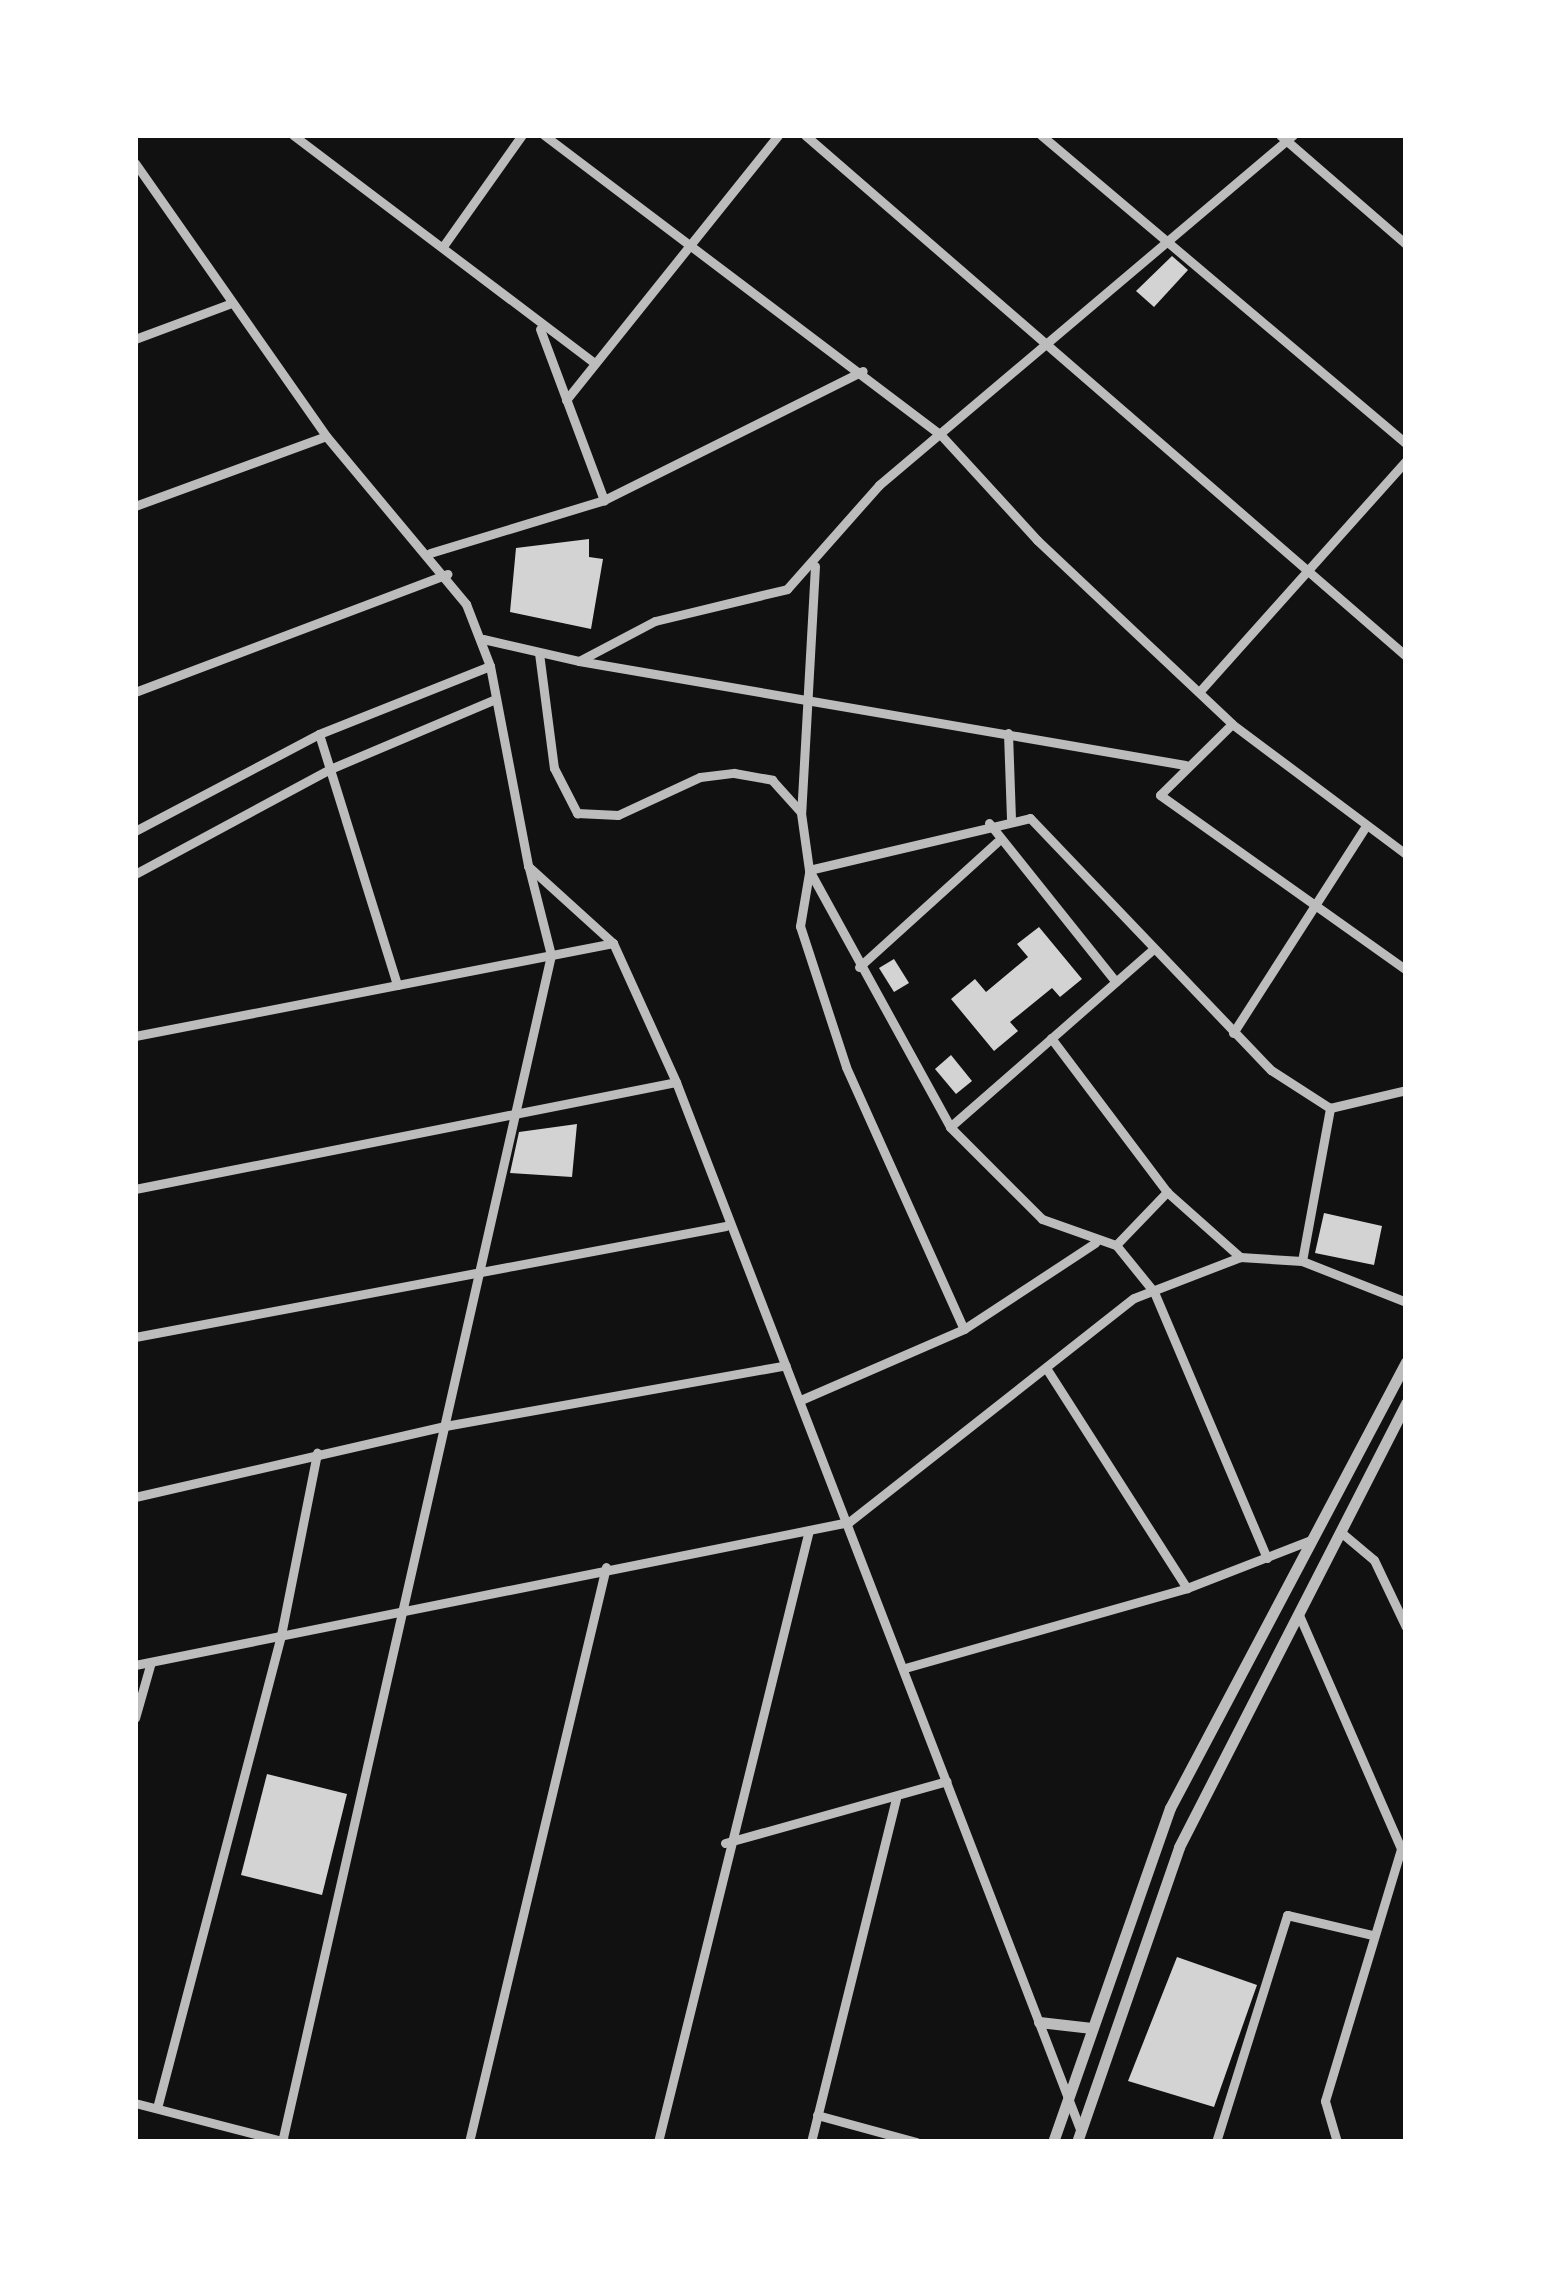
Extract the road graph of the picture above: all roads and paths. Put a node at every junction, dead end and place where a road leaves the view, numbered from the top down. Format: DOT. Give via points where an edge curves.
graph roads {
  1 [pos="293,135"];
  2 [pos="522,135"];
  3 [pos="544,135"];
  4 [pos="778,135"];
  5 [pos="805,135"];
  6 [pos="1041,135"];
  7 [pos="1287,137"];
  8 [pos="135,163"];
  9 [pos="1171,241"];
  10 [pos="1406,244"];
  11 [pos="444,245"];
  12 [pos="688,247"];
  13 [pos="229,304"];
  14 [pos="539,327"];
  15 [pos="135,338"];
  16 [pos="1042,341"];
  17 [pos="595,363"];
  18 [pos="863,371"];
  19 [pos="566,400"];
  20 [pos="940,434"];
  21 [pos="326,436"];
  22 [pos="1406,443"];
  23 [pos="1406,460"];
  24 [pos="604,500"];
  25 [pos="135,506"];
  26 [pos="430,554"];
  27 [pos="815,566"];
  28 [pos="1307,571"];
  29 [pos="447,574"];
  30 [pos="482,639"];
  31 [pos="539,653"];
  32 [pos="1406,656"];
  33 [pos="579,661"];
  34 [pos="490,666"];
  35 [pos="1200,691"];
  36 [pos="135,692"];
  37 [pos="805,698"];
  38 [pos="496,700"];
  39 [pos="1232,724"];
  40 [pos="1008,732"];
  41 [pos="319,734"];
  42 [pos="1185,765"];
  43 [pos="330,769"];
  44 [pos="801,814"];
  45 [pos="1011,818"];
  46 [pos="989,823"];
  47 [pos="1366,826"];
  48 [pos="135,831"];
  49 [pos="997,842"];
  50 [pos="1406,854"];
  51 [pos="528,866"];
  52 [pos="809,870"];
  53 [pos="135,874"];
  54 [pos="1315,905"];
  55 [pos="613,943"];
  56 [pos="1150,952"];
  57 [pos="551,955"];
  58 [pos="859,967"];
  59 [pos="1406,970"];
  60 [pos="1116,982"];
  61 [pos="397,985"];
  62 [pos="1234,1033"];
  63 [pos="135,1036"];
  64 [pos="1052,1038"];
  65 [pos="676,1082"];
  66 [pos="1406,1090"];
  67 [pos="1330,1108"];
  68 [pos="516,1115"];
  69 [pos="950,1127"];
  70 [pos="135,1189"];
  71 [pos="1167,1192"];
  72 [pos="726,1226"];
  73 [pos="1095,1243"];
  74 [pos="1116,1244"];
  75 [pos="1240,1256"];
  76 [pos="1302,1261"];
  77 [pos="481,1270"];
  78 [pos="1154,1292"];
  79 [pos="1406,1302"];
  80 [pos="964,1329"];
  81 [pos="135,1337"];
  82 [pos="1406,1362"];
  83 [pos="786,1365"];
  84 [pos="1048,1372"];
  85 [pos="1403,1378"];
  86 [pos="803,1399"];
  87 [pos="1406,1404"];
  88 [pos="445,1426"];
  89 [pos="317,1453"];
  90 [pos="135,1497"];
  91 [pos="849,1522"];
  92 [pos="809,1530"];
  93 [pos="1342,1534"];
  94 [pos="1316,1538"];
  95 [pos="1267,1558"];
  96 [pos="606,1567"];
  97 [pos="1186,1588"];
  98 [pos="408,1609"];
  99 [pos="1299,1615"];
  100 [pos="1406,1628"];
  101 [pos="281,1636"];
  102 [pos="151,1662"];
  103 [pos="135,1665"];
  104 [pos="904,1668"];
  105 [pos="135,1718"];
  106 [pos="947,1781"];
  107 [pos="896,1798"];
  108 [pos="725,1843"];
  109 [pos="1403,1848"];
  110 [pos="1372,1934"];
  111 [pos="1039,2022"];
  112 [pos="1092,2028"];
  113 [pos="1068,2098"];
  114 [pos="135,2104"];
  115 [pos="158,2108"];
  116 [pos="816,2115"];
  117 [pos="1079,2136"];
  118 [pos="284,2142"];
  119 [pos="469,2142"];
  120 [pos="658,2142"];
  121 [pos="811,2142"];
  122 [pos="916,2142"];
  123 [pos="1053,2142"];
  124 [pos="1216,2142"];
  125 [pos="1337,2142"];
  1 -- 11 [label="street"];
  2 -- 11 [label="street"];
  3 -- 12 [label="street"];
  4 -- 12 [label="street"];
  5 -- 16 [label="street"];
  6 -- 9 [label="street"];
  7 -- 9 [label="street"];
  7 -- 10 [label="street"];
  8 -- 13 [label="street"];
  9 -- 16 [label="street"];
  9 -- 22 [label="street"];
  11 -- 14 [label="street"];
  12 -- 17 [label="street"];
  12 -- 18 [label="street"];
  13 -- 15 [label="street"];
  13 -- 21 [label="street"];
  14 -- 17 [label="street"];
  14 -- 19 [label="street"];
  16 -- 20 [label="street"];
  16 -- 28 [label="street"];
  17 -- 19 [label="street"];
  18 -- 20 [label="street"];
  18 -- 24 [label="street"];
  19 -- 24 [label="street"];
  20 -- 27 [label="street" via="880,485"];
  20 -- 35 [label="street" via="1037,540"];
  21 -- 25 [label="street"];
  21 -- 26 [label="street"];
  23 -- 28 [label="street"];
  24 -- 26 [label="street"];
  26 -- 29 [label="street"];
  27 -- 33 [label="street" via="772,595 655,621"];
  27 -- 37 [label="street"];
  28 -- 32 [label="street"];
  28 -- 35 [label="street"];
  29 -- 30 [label="street"];
  29 -- 36 [label="street"];
  30 -- 31 [label="street"];
  30 -- 34 [label="street"];
  31 -- 33 [label="street"];
  31 -- 44 [label="street" via="554,768 577,814 618,815 700,777 734,773 772,780"];
  33 -- 37 [label="street"];
  34 -- 38 [label="street"];
  34 -- 41 [label="street"];
  35 -- 39 [label="street"];
  37 -- 40 [label="street"];
  37 -- 44 [label="street"];
  38 -- 43 [label="street"];
  38 -- 51 [label="street"];
  39 -- 42 [label="street"];
  39 -- 47 [label="street"];
  40 -- 42 [label="street"];
  40 -- 45 [label="street"];
  41 -- 43 [label="street"];
  41 -- 48 [label="street"];
  42 -- 54 [label="street" via="1160,795"];
  43 -- 53 [label="street"];
  43 -- 61 [label="street"];
  44 -- 52 [label="street"];
  45 -- 46 [label="street"];
  45 -- 56 [label="street" via="1030,818"];
  46 -- 49 [label="street"];
  46 -- 52 [label="street"];
  47 -- 50 [label="street"];
  47 -- 54 [label="street"];
  49 -- 58 [label="street"];
  49 -- 60 [label="street"];
  51 -- 55 [label="street"];
  51 -- 57 [label="street"];
  52 -- 58 [label="street"];
  52 -- 80 [label="street" via="800,926 846,1067"];
  54 -- 59 [label="street"];
  54 -- 62 [label="street"];
  55 -- 57 [label="street"];
  55 -- 65 [label="street"];
  56 -- 60 [label="street"];
  56 -- 62 [label="street"];
  57 -- 61 [label="street"];
  57 -- 68 [label="street"];
  58 -- 69 [label="street"];
  60 -- 64 [label="street"];
  61 -- 63 [label="street"];
  62 -- 67 [label="street"];
  64 -- 69 [label="street"];
  64 -- 71 [label="street"];
  65 -- 68 [label="street"];
  65 -- 72 [label="street"];
  66 -- 67 [label="street"];
  67 -- 76 [label="street"];
  68 -- 70 [label="street"];
  68 -- 77 [label="street"];
  69 -- 73 [label="street" via="1042,1219"];
  71 -- 74 [label="street"];
  71 -- 75 [label="street"];
  72 -- 77 [label="street"];
  72 -- 83 [label="street"];
  73 -- 74 [label="street"];
  73 -- 80 [label="street"];
  74 -- 78 [label="street"];
  75 -- 76 [label="street"];
  75 -- 78 [label="street"];
  76 -- 79 [label="street"];
  77 -- 81 [label="street"];
  77 -- 88 [label="street"];
  78 -- 84 [label="street" via="1134,1298"];
  78 -- 95 [label="street"];
  80 -- 86 [label="street"];
  82 -- 85 [label="street"];
  83 -- 86 [label="street"];
  83 -- 88 [label="street"];
  84 -- 91 [label="street"];
  84 -- 97 [label="street"];
  85 -- 94 [label="street"];
  86 -- 91 [label="street"];
  87 -- 93 [label="street"];
  88 -- 89 [label="street"];
  88 -- 98 [label="street"];
  89 -- 90 [label="street"];
  89 -- 101 [label="street"];
  91 -- 92 [label="street"];
  91 -- 104 [label="street"];
  92 -- 96 [label="street"];
  92 -- 108 [label="street"];
  93 -- 99 [label="street"];
  93 -- 100 [label="street" via="1374,1560"];
  94 -- 95 [label="street"];
  94 -- 112 [label="street" via="1170,1808"];
  95 -- 97 [label="street"];
  96 -- 98 [label="street"];
  96 -- 119 [label="street"];
  97 -- 104 [label="street"];
  98 -- 101 [label="street"];
  98 -- 118 [label="street"];
  99 -- 109 [label="street"];
  99 -- 117 [label="street" via="1179,1847"];
  101 -- 102 [label="street"];
  101 -- 115 [label="street"];
  102 -- 103 [label="street"];
  102 -- 105 [label="street"];
  104 -- 106 [label="street"];
  106 -- 107 [label="street"];
  106 -- 111 [label="street"];
  107 -- 108 [label="street"];
  107 -- 116 [label="street"];
  108 -- 120 [label="street"];
  109 -- 110 [label="street"];
  110 -- 124 [label="street" via="1287,1915"];
  110 -- 125 [label="street" via="1325,2101"];
  111 -- 112 [label="street"];
  111 -- 113 [label="street"];
  112 -- 113 [label="street"];
  113 -- 117 [label="street"];
  113 -- 123 [label="street"];
  114 -- 115 [label="street"];
  115 -- 118 [label="street"];
  116 -- 121 [label="street"];
  116 -- 122 [label="street"];
}
